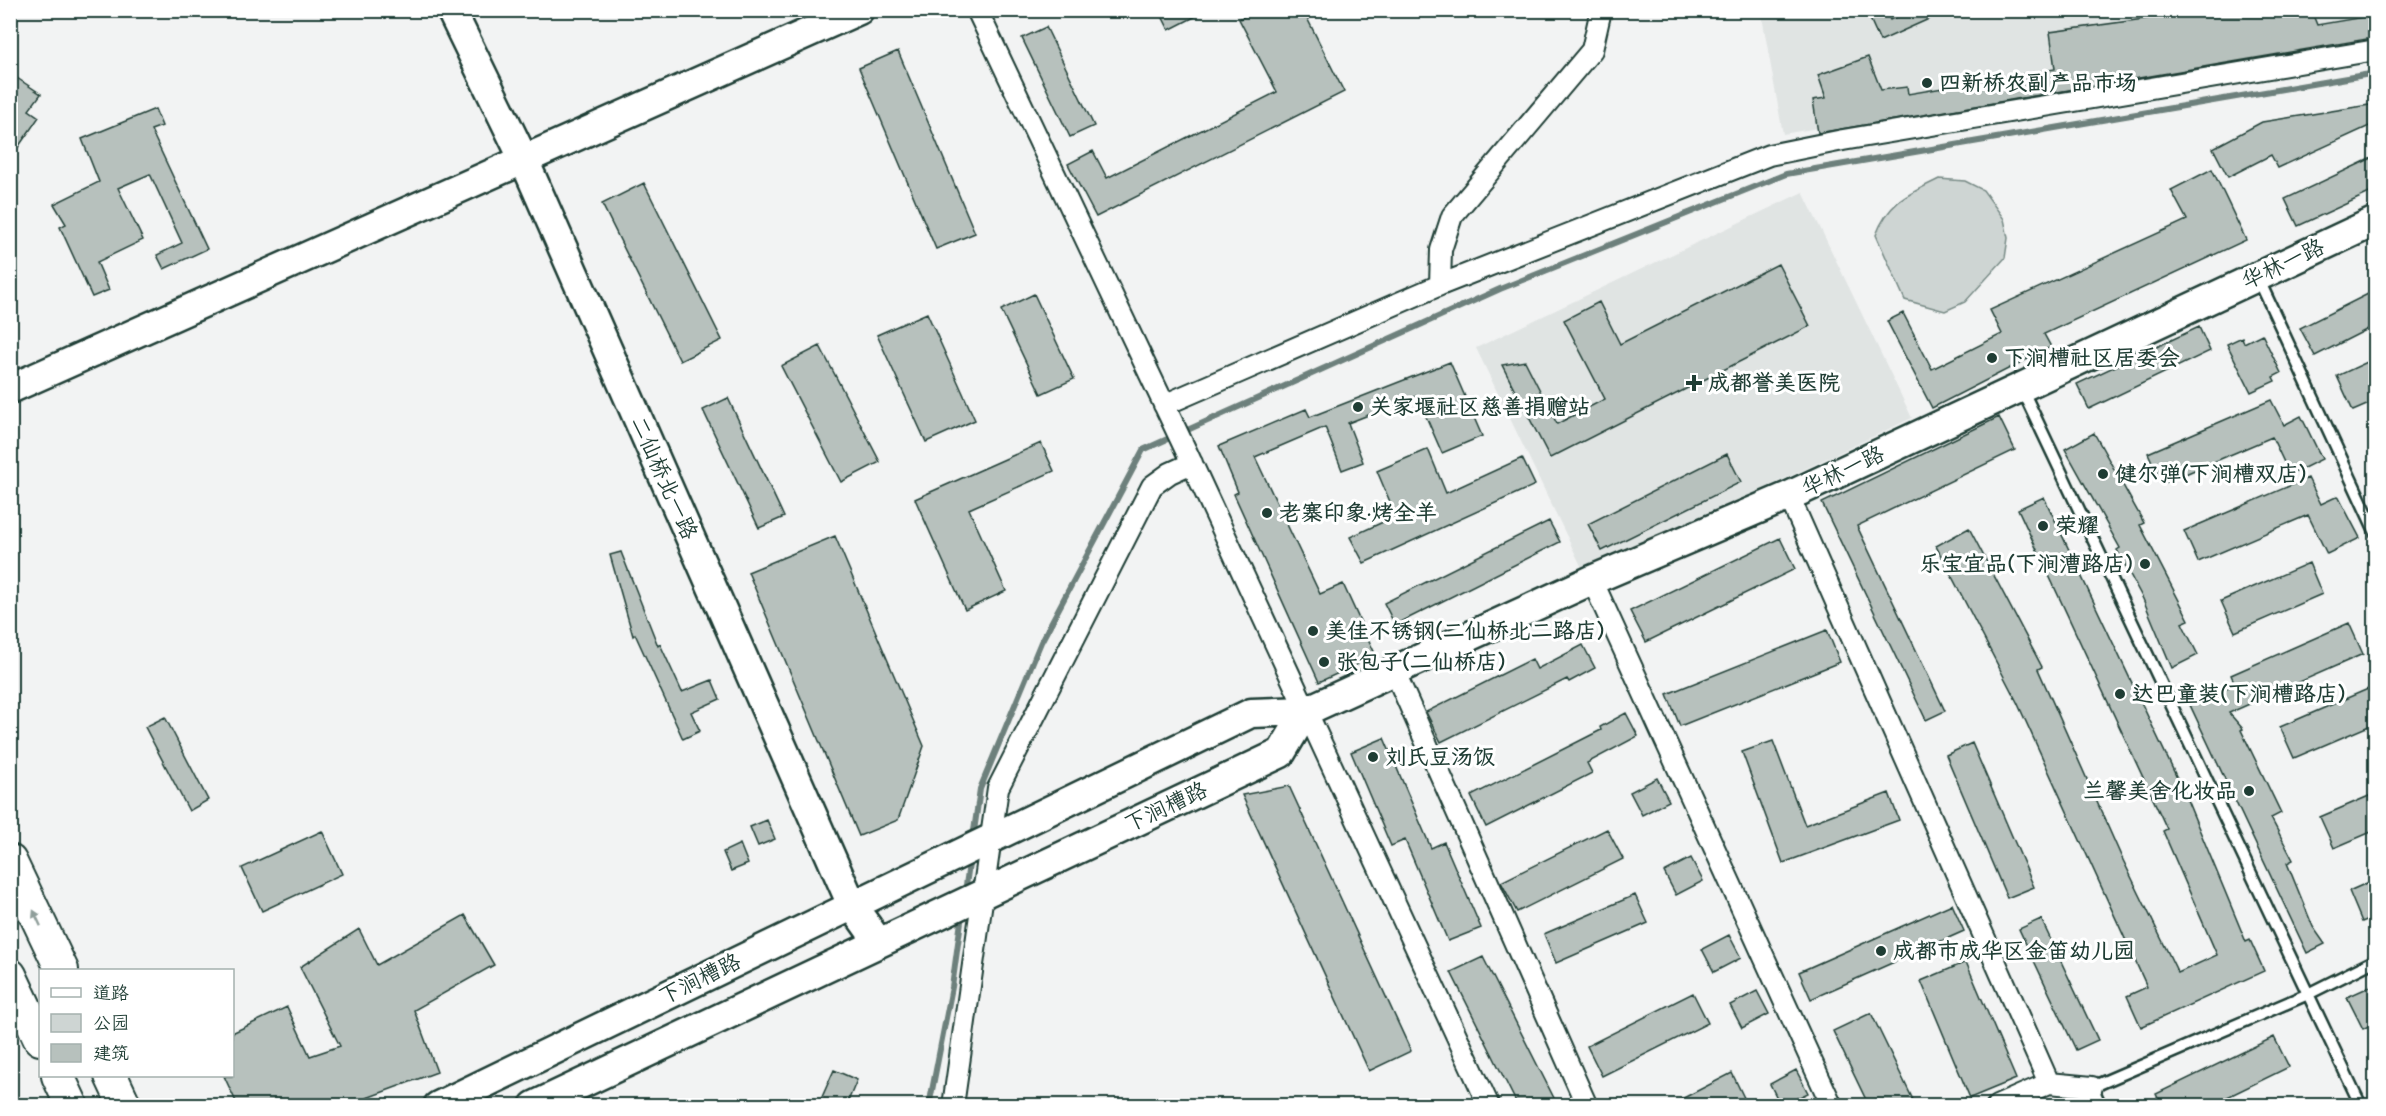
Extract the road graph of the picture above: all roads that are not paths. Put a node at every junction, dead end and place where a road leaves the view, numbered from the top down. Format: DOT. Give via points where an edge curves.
graph roads {
  1 [pos="451,10"];
  2 [pos="859,10"];
  3 [pos="976,10"];
  4 [pos="1602,10"];
  5 [pos="2376,50"];
  6 [pos="524,160"];
  7 [pos="2376,221"];
  8 [pos="2257,275"];
  9 [pos="1440,285"];
  10 [pos="2021,387"];
  11 [pos="10,389"];
  12 [pos="1166,410"];
  13 [pos="1190,459"];
  14 [pos="1789,496"];
  15 [pos="2376,533"];
  16 [pos="1592,580"];
  17 [pos="1394,670"];
  18 [pos="1306,711"];
  19 [pos="978,845"];
  20 [pos="10,861"];
  21 [pos="970,900"];
  22 [pos="852,905"];
  23 [pos="879,943"];
  24 [pos="2376,960"];
  25 [pos="62,969"];
  26 [pos="10,975"];
  27 [pos="2308,994"];
  28 [pos="39,1037"];
  29 [pos="58,1077"];
  30 [pos="111,1077"];
  31 [pos="2049,1083"];
  32 [pos="2092,1087"];
  33 [pos="72,1106"];
  34 [pos="125,1106"];
  35 [pos="438,1106"];
  36 [pos="534,1106"];
  37 [pos="953,1106"];
  38 [pos="1489,1106"];
  39 [pos="1587,1106"];
  40 [pos="1832,1106"];
  41 [pos="1997,1106"];
  42 [pos="2101,1106"];
  43 [pos="2361,1106"];
  1 -- 6 [label="street, 二仙桥北一路"];
  2 -- 6 [label="street"];
  3 -- 12 [label="street"];
  4 -- 9 [label="street" via="1592,50 1452,216 1441,250"];
  5 -- 9 [label="street" via="1769,155"];
  6 -- 11 [label="street"];
  6 -- 22 [label="street, 二仙桥北一路"];
  7 -- 8 [label="street, 华林一路"];
  8 -- 10 [label="street, 华林一路"];
  8 -- 15 [label="lane"];
  9 -- 12 [label="street"];
  10 -- 14 [label="street, 华林一路"];
  10 -- 27 [label="lane"];
  12 -- 13 [label="street"];
  13 -- 18 [label="street"];
  13 -- 19 [label="street" via="1152,486 998,788"];
  14 -- 16 [label="street, 华林一路"];
  14 -- 31 [label="street"];
  16 -- 17 [label="street, 华林一路"];
  16 -- 40 [label="street"];
  17 -- 18 [label="street, 华林一路"];
  17 -- 39 [label="street"];
  18 -- 19 [label="street, 下涧槽路" via="1251,713"];
  18 -- 21 [label="street, 下涧槽路" via="1281,753"];
  18 -- 38 [label="street"];
  19 -- 21 [label="street"];
  19 -- 22 [label="street, 下涧槽路"];
  25 -- 20 [label="main road, one-way"];
  21 -- 23 [label="street, 下涧槽路"];
  21 -- 37 [label="street"];
  22 -- 23 [label="street, 二仙桥北一路"];
  22 -- 35 [label="street, 下涧槽路"];
  23 -- 36 [label="street, 下涧槽路"];
  24 -- 27 [label="lane"];
  26 -- 28 [label="main road"];
  27 -- 32 [label="lane"];
  27 -- 43 [label="lane"];
  29 -- 33 [label="main road"];
  30 -- 34 [label="main road"];
  31 -- 32 [label="street"];
  31 -- 41 [label="street"];
  32 -- 42 [label="lane"];
}
